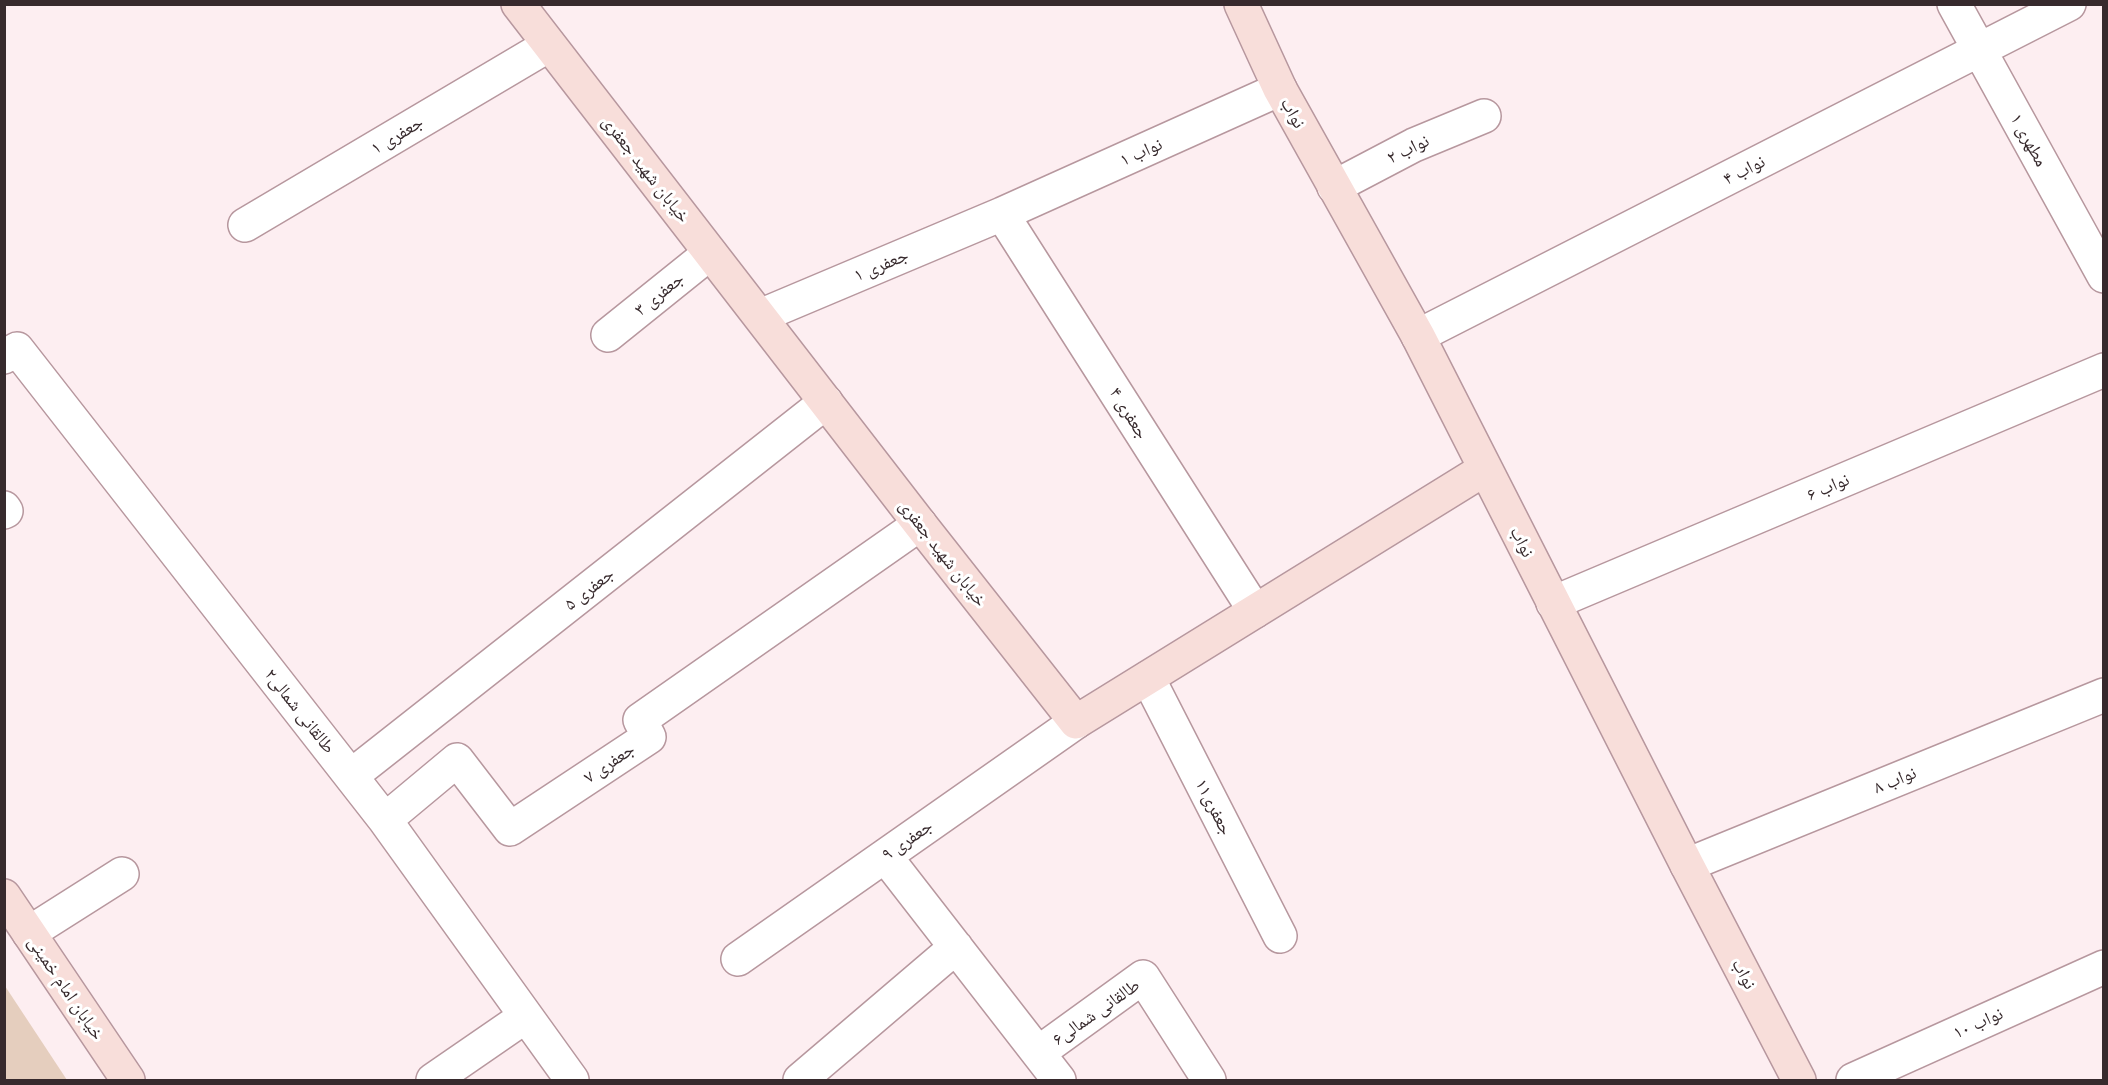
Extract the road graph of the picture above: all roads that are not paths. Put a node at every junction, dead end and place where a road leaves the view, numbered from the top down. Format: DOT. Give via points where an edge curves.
graph roads {
  1 [pos="518,4"];
  2 [pos="1241,4"];
  3 [pos="1954,4"];
  4 [pos="2070,4"];
  5 [pos="549,45"];
  6 [pos="1979,51"];
  7 [pos="1280,89"];
  8 [pos="1484,116"];
  9 [pos="1334,187"];
  10 [pos="1002,214"];
  11 [pos="245,225"];
  12 [pos="711,253"];
  13 [pos="2103,276"];
  14 [pos="760,316"];
  15 [pos="608,335"];
  16 [pos="1418,336"];
  17 [pos="11,353"];
  18 [pos="2103,370"];
  19 [pos="826,402"];
  20 [pos="1485,469"];
  21 [pos="920,524"];
  22 [pos="1553,603"];
  23 [pos="1255,611"];
  24 [pos="1148,678"];
  25 [pos="2103,694"];
  26 [pos="1076,722"];
  27 [pos="351,776"];
  28 [pos="386,820"];
  29 [pos="885,856"];
  30 [pos="1687,865"];
  31 [pos="122,874"];
  32 [pos="4,896"];
  33 [pos="29,933"];
  34 [pos="1280,936"];
  35 [pos="956,947"];
  36 [pos="738,959"];
  37 [pos="2103,967"];
  38 [pos="525,1016"];
  39 [pos="1038,1053"];
  40 [pos="128,1080"];
  41 [pos="433,1080"];
  42 [pos="572,1080"];
  43 [pos="800,1080"];
  44 [pos="1059,1080"];
  45 [pos="1209,1080"];
  46 [pos="1799,1080"];
  47 [pos="1853,1080"];
  1 -- 5 [label="street, خیابان شهید جعفری"];
  2 -- 7 [label="street, نواب"];
  3 -- 6 [label="street, مطهری ۱"];
  4 -- 6 [label="street, نواب ۴"];
  5 -- 11 [label="street, جعفری ۱"];
  5 -- 12 [label="street, خیابان شهید جعفری"];
  6 -- 13 [label="street, مطهری ۱"];
  6 -- 16 [label="street, نواب ۴"];
  7 -- 9 [label="street, نواب"];
  7 -- 10 [label="street, نواب ۱"];
  8 -- 9 [label="street, نواب ۲" via="1414,145"];
  9 -- 16 [label="street, نواب"];
  10 -- 14 [label="street, جعفری ۱"];
  10 -- 23 [label="street, جعفری ۴"];
  12 -- 14 [label="street, خیابان شهید جعفری"];
  12 -- 15 [label="street, جعفری ۳"];
  14 -- 19 [label="street, خیابان شهید جعفری"];
  16 -- 20 [label="street, نواب"];
  17 -- 27 [label="street, طالقانی شمالی۲"];
  18 -- 22 [label="street, نواب ۶"];
  19 -- 21 [label="street, خیابان شهید جعفری"];
  19 -- 27 [label="street, جعفری ۵"];
  20 -- 22 [label="street, نواب"];
  20 -- 23 [label="street"];
  21 -- 26 [label="street, خیابان شهید جعفری"];
  21 -- 28 [label="street, جعفری ۷" via="640,720 649,736 510,829 457,759"];
  22 -- 30 [label="street, نواب"];
  23 -- 24 [label="street"];
  24 -- 26 [label="street"];
  24 -- 34 [label="street, جعفری۱۱"];
  25 -- 30 [label="street, نواب ۸"];
  26 -- 29 [label="street, جعفری ۹"];
  27 -- 28 [label="street, طالقانی شمالی۲"];
  28 -- 38 [label="street, طالقانی شمالی۲"];
  29 -- 35 [label="street, طالقانی شمالی۶"];
  29 -- 36 [label="street, جعفری ۹"];
  30 -- 46 [label="street, نواب"];
  31 -- 33 [label="street"];
  32 -- 33 [label="street, خیابان امام خمینی"];
  33 -- 40 [label="street, خیابان امام خمینی"];
  35 -- 39 [label="street, طالقانی شمالی۶"];
  35 -- 43 [label="street"];
  37 -- 47 [label="street, نواب ۱۰"];
  38 -- 41 [label="street"];
  38 -- 42 [label="street, طالقانی شمالی۲"];
  39 -- 44 [label="street, طالقانی شمالی۶"];
  39 -- 45 [label="street, طالقانی شمالی۶" via="1143,977"];
}
